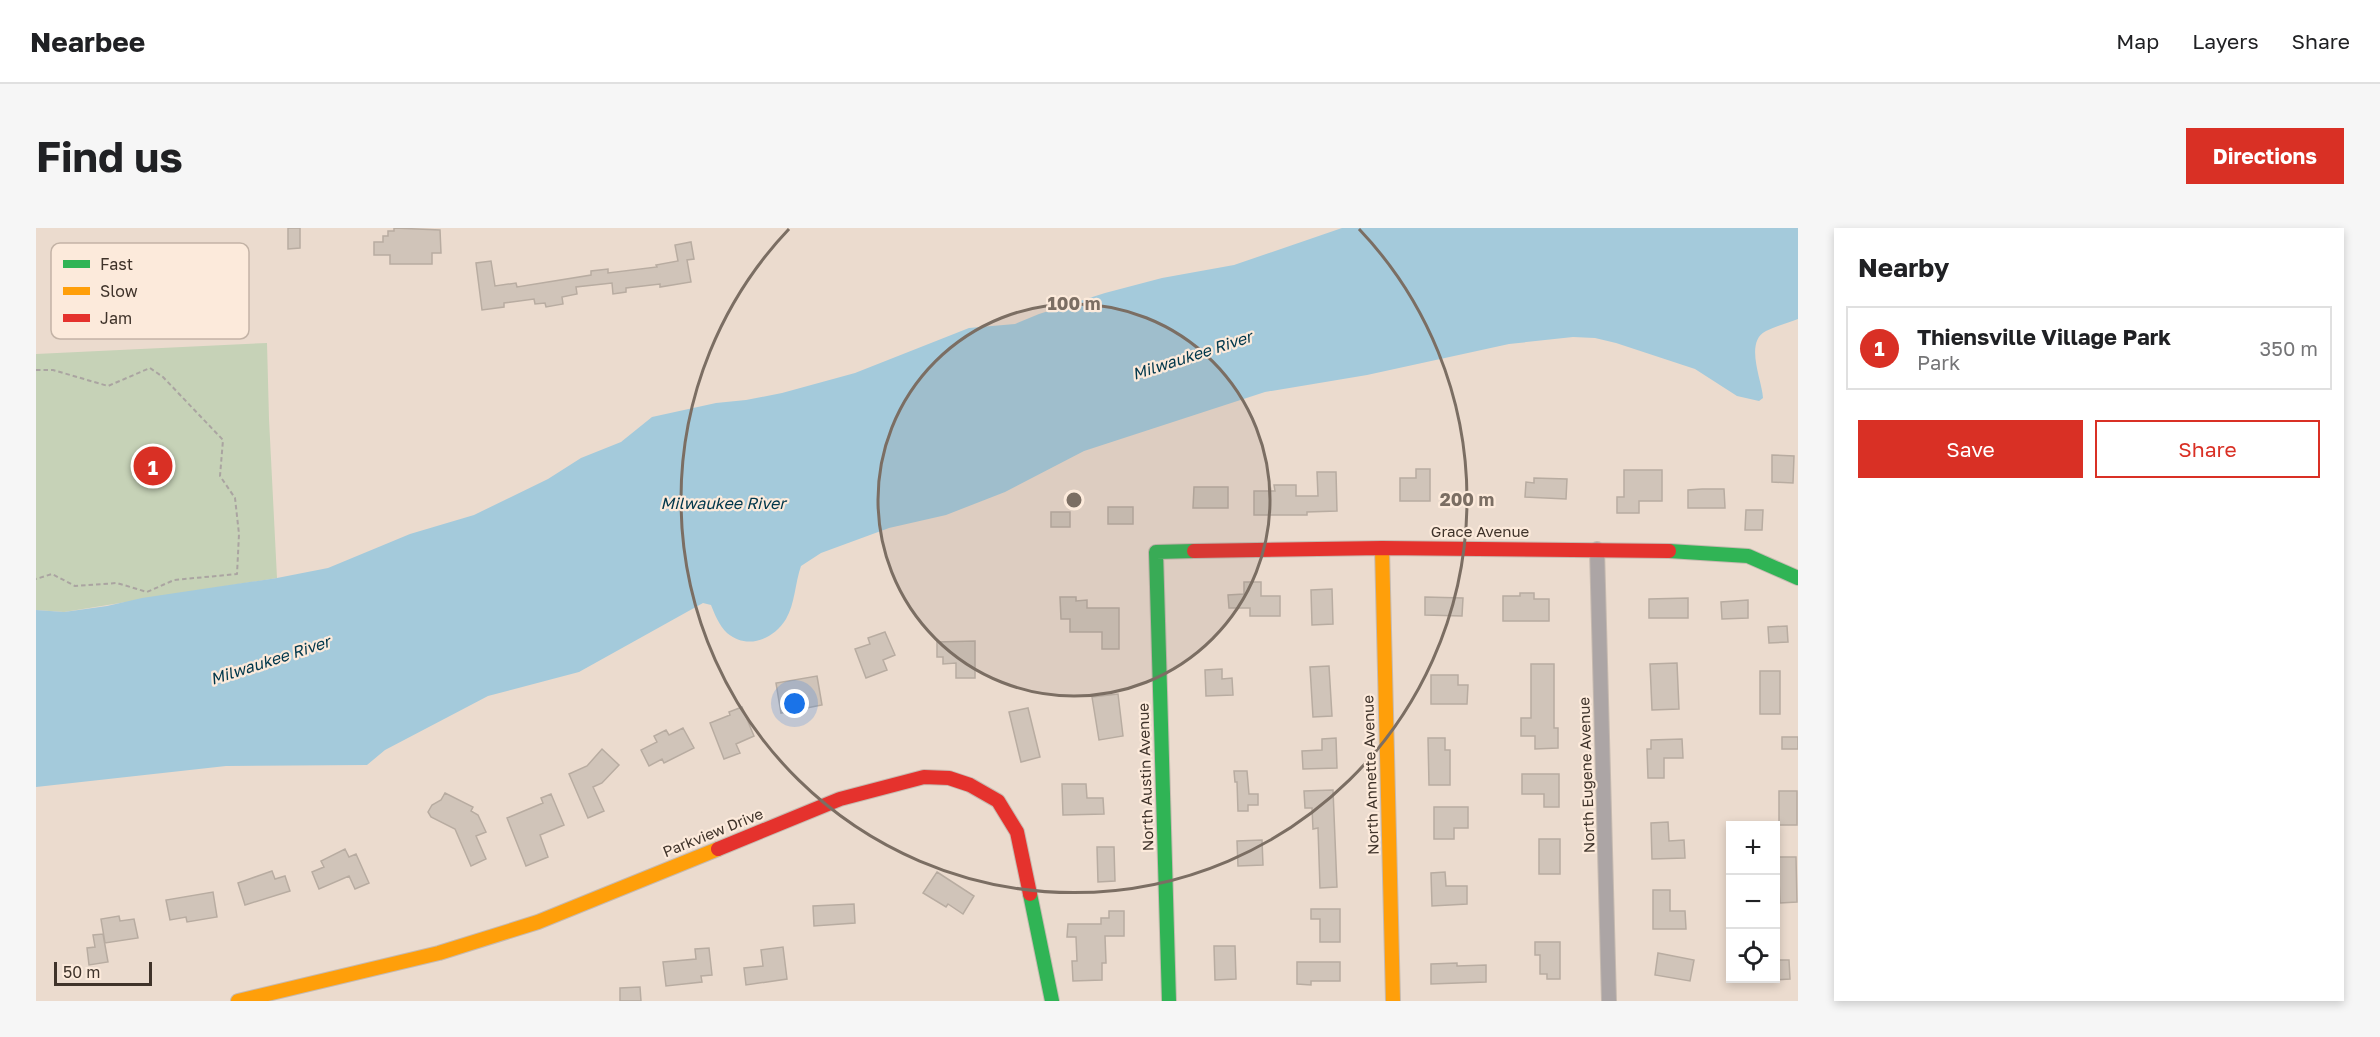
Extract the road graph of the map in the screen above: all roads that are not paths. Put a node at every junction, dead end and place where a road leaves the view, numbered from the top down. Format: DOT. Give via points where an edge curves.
graph roads {
  1 [pos="1382,548"];
  2 [pos="1597,549"];
  3 [pos="1156,552"];
  4 [pos="1798,578"];
  5 [pos="245,1000"];
  6 [pos="1052,1001"];
  7 [pos="1169,1001"];
  8 [pos="1394,1001"];
  9 [pos="1609,1001"];
  1 -- 2 [label="street, Grace Avenue"];
  1 -- 3 [label="street, Grace Avenue"];
  1 -- 8 [label="street, North Annette Avenue"];
  2 -- 4 [label="street, Grace Avenue" via="1748,556"];
  2 -- 9 [label="street, North Eugene Avenue"];
  3 -- 7 [label="street, North Austin Avenue"];
  5 -- 6 [label="street, Parkview Drive" via="439,953 538,922 840,799 924,777 949,778 998,801 1017,832"];
}
